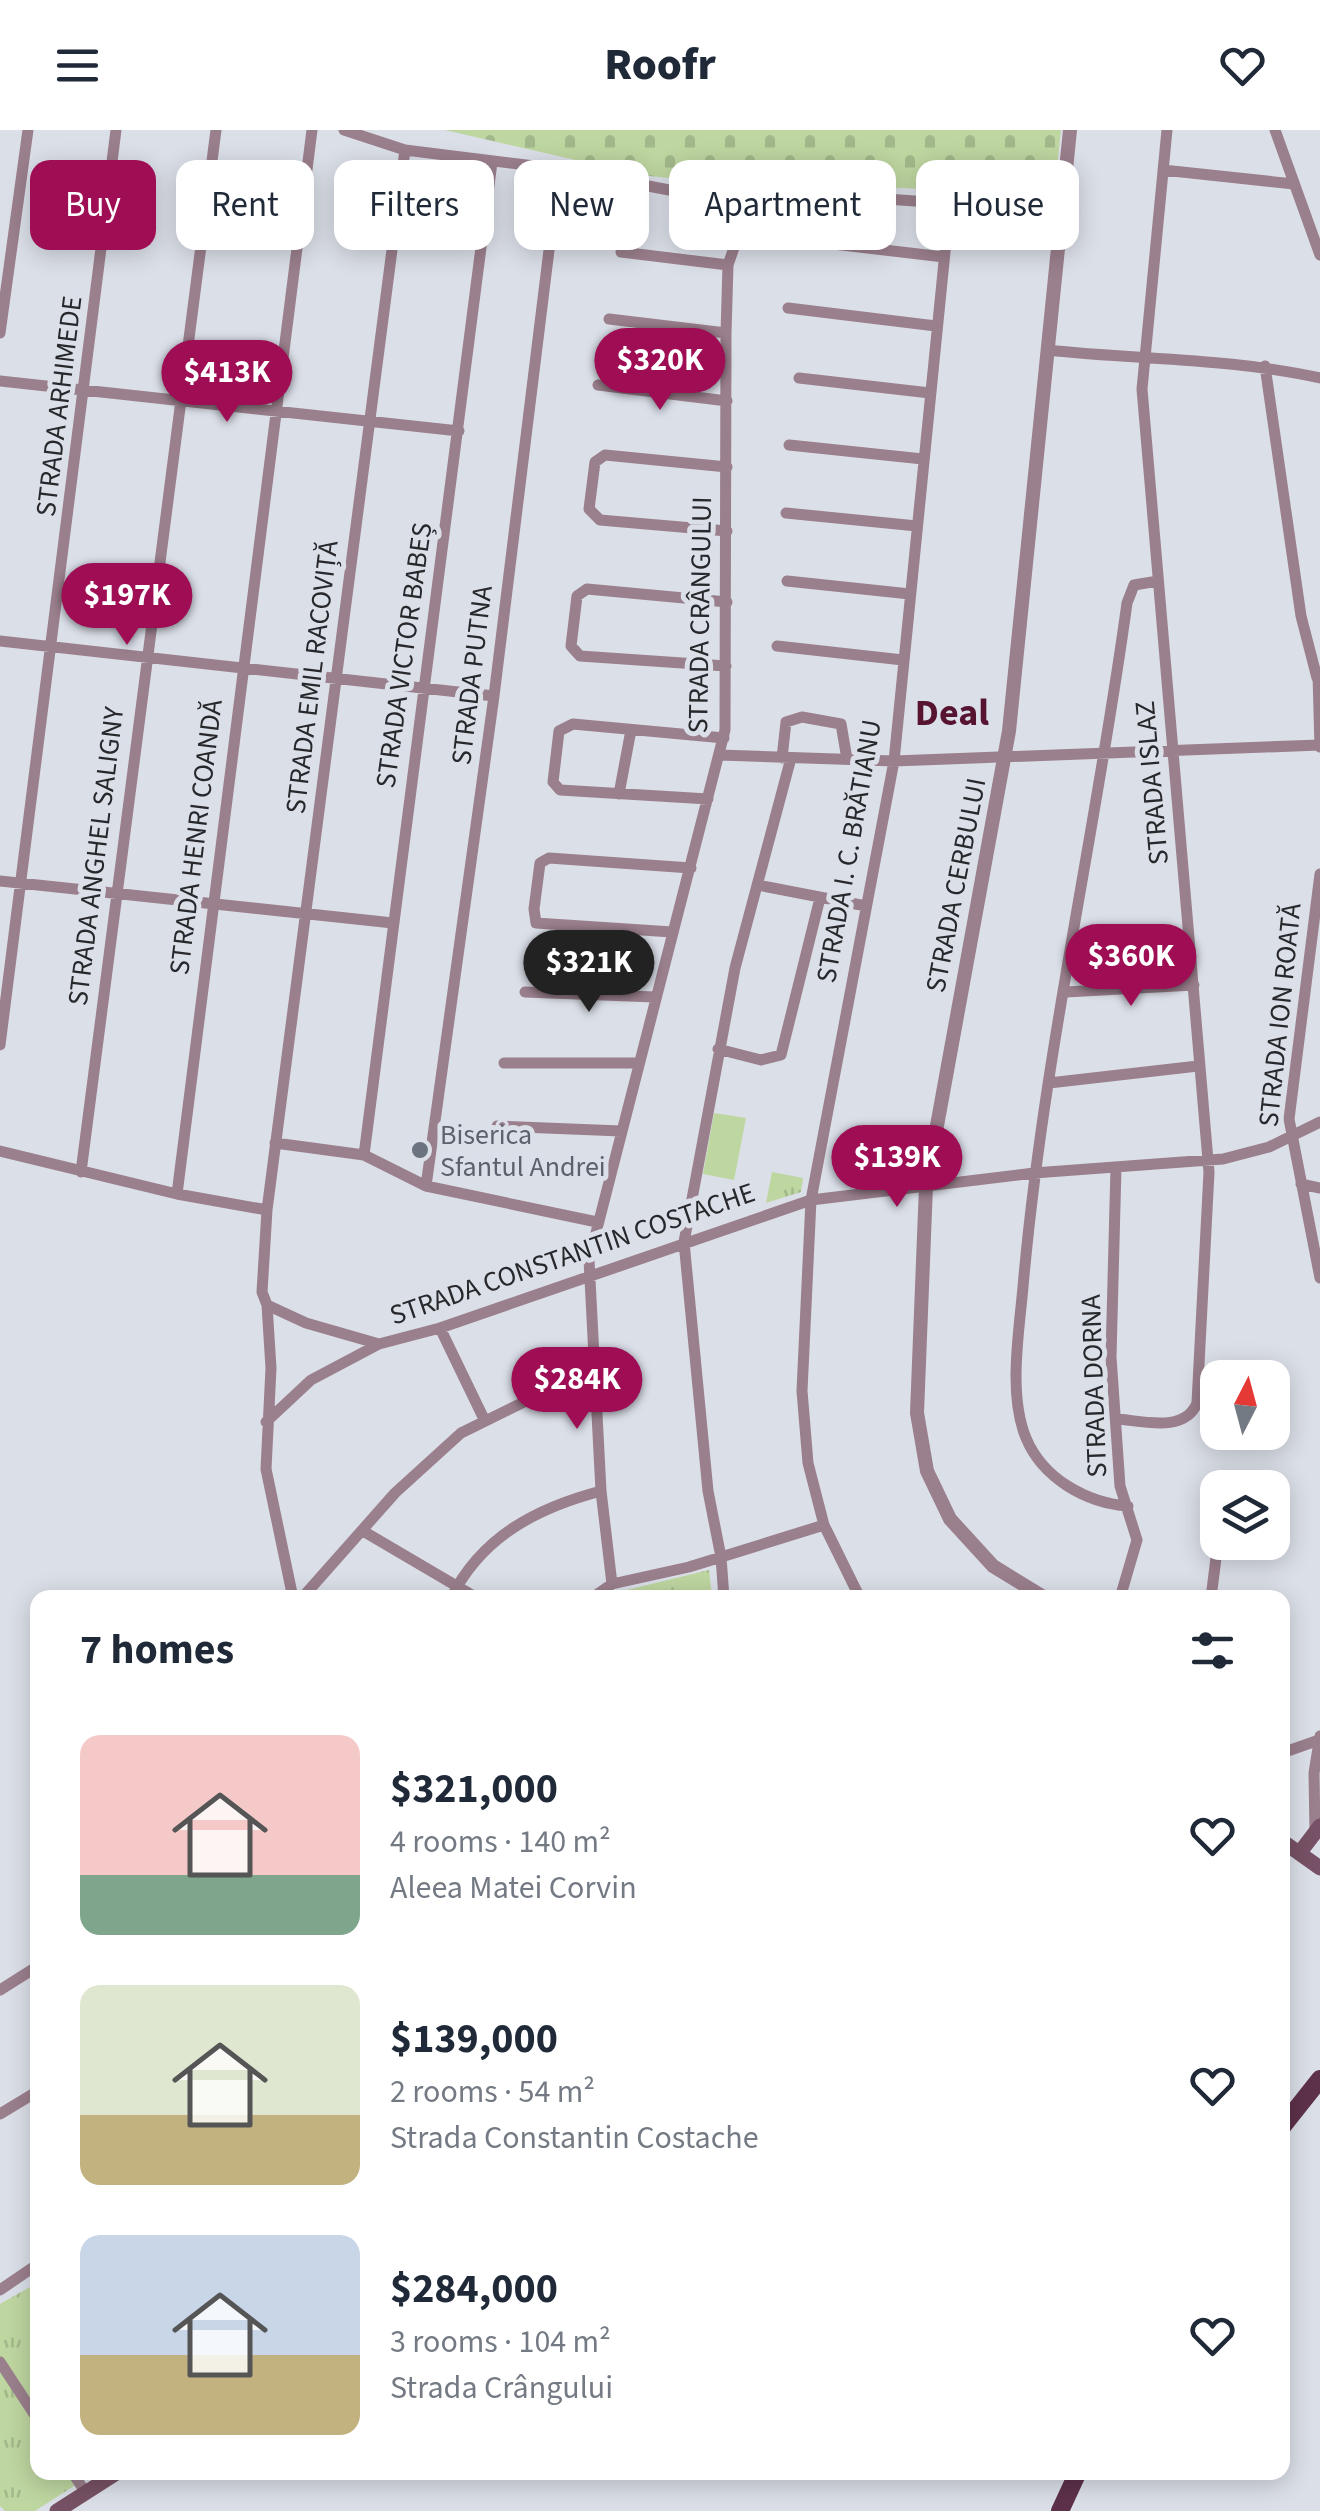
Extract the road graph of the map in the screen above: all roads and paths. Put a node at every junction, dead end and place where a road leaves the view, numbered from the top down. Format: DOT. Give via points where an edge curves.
graph roads {
  1 [pos="28,130"];
  2 [pos="116,130"];
  3 [pos="216,130"];
  4 [pos="312,130"];
  5 [pos="344,130"];
  6 [pos="1070,130"];
  7 [pos="1167,130"];
  8 [pos="1274,130"];
  9 [pos="375,135"];
  10 [pos="405,150"];
  11 [pos="478,160"];
  12 [pos="1067,160"];
  13 [pos="1163,170"];
  14 [pos="1294,184"];
  15 [pos="481,250"];
  16 [pos="549,250"];
  17 [pos="734,250"];
  18 [pos="884,250"];
  19 [pos="945,250"];
  20 [pos="1058,250"];
  21 [pos="621,252"];
  22 [pos="1320,255"];
  23 [pos="944,257"];
  24 [pos="728,265"];
  25 [pos="788,308"];
  26 [pos="608,319"];
  27 [pos="936,326"];
  28 [pos="0,332"];
  29 [pos="726,333"];
  30 [pos="1048,350"];
  31 [pos="1144,360"];
  32 [pos="1265,366"];
  33 [pos="799,378"];
  34 [pos="1320,378"];
  35 [pos="0,380"];
  36 [pos="598,385"];
  37 [pos="85,391"];
  38 [pos="930,394"];
  39 [pos="180,400"];
  40 [pos="727,401"];
  41 [pos="274,409"];
  42 [pos="368,420"];
  43 [pos="459,431"];
  44 [pos="789,445"];
  45 [pos="923,459"];
  46 [pos="728,466"];
  47 [pos="786,513"];
  48 [pos="917,526"];
  49 [pos="727,531"];
  50 [pos="1158,581"];
  51 [pos="787,582"];
  52 [pos="910,594"];
  53 [pos="727,602"];
  54 [pos="0,641"];
  55 [pos="777,646"];
  56 [pos="53,649"];
  57 [pos="146,658"];
  58 [pos="903,660"];
  59 [pos="726,666"];
  60 [pos="242,668"];
  61 [pos="1319,672"];
  62 [pos="337,678"];
  63 [pos="423,687"];
  64 [pos="494,696"];
  65 [pos="631,730"];
  66 [pos="724,738"];
  67 [pos="1320,746"];
  68 [pos="1174,748"];
  69 [pos="1107,752"];
  70 [pos="719,754"];
  71 [pos="786,758"];
  72 [pos="1005,758"];
  73 [pos="846,760"];
  74 [pos="894,761"];
  75 [pos="620,794"];
  76 [pos="708,799"];
  77 [pos="691,868"];
  78 [pos="1320,874"];
  79 [pos="0,882"];
  80 [pos="21,884"];
  81 [pos="758,885"];
  82 [pos="114,896"];
  83 [pos="820,898"];
  84 [pos="211,904"];
  85 [pos="866,906"];
  86 [pos="306,914"];
  87 [pos="393,923"];
  88 [pos="672,932"];
  89 [pos="1194,985"];
  90 [pos="525,992"];
  91 [pos="1066,992"];
  92 [pos="655,997"];
  93 [pos="0,1045"];
  94 [pos="718,1049"];
  95 [pos="504,1062"];
  96 [pos="639,1063"];
  97 [pos="1198,1066"];
  98 [pos="1050,1083"];
  99 [pos="1320,1122"];
  100 [pos="497,1126"];
  101 [pos="621,1131"];
  102 [pos="1290,1138"];
  103 [pos="275,1144"];
  104 [pos="0,1151"];
  105 [pos="364,1155"];
  106 [pos="1207,1159"];
  107 [pos="1116,1167"];
  108 [pos="81,1172"];
  109 [pos="1034,1173"];
  110 [pos="1301,1184"];
  111 [pos="426,1186"];
  112 [pos="926,1186"];
  113 [pos="1320,1188"];
  114 [pos="177,1194"];
  115 [pos="811,1200"];
  116 [pos="268,1210"];
  117 [pos="597,1222"];
  118 [pos="684,1242"];
  119 [pos="590,1274"];
  120 [pos="1320,1278"];
  121 [pos="267,1306"];
  122 [pos="440,1328"];
  123 [pos="379,1344"];
  124 [pos="594,1376"];
  125 [pos="484,1419"];
  126 [pos="1117,1419"];
  127 [pos="266,1422"];
  128 [pos="600,1491"];
  129 [pos="1128,1506"];
  130 [pos="824,1525"];
  131 [pos="363,1530"];
  132 [pos="722,1556"];
  133 [pos="1216,1560"];
  134 [pos="612,1584"];
  135 [pos="291,1590"];
  136 [pos="309,1590"];
  137 [pos="451,1590"];
  138 [pos="456,1590"];
  139 [pos="603,1590"];
  140 [pos="724,1590"];
  141 [pos="856,1590"];
  142 [pos="1031,1590"];
  143 [pos="1122,1590"];
  144 [pos="1212,1590"];
  145 [pos="1319,1738"];
  146 [pos="1290,1750"];
  147 [pos="1317,1829"];
  148 [pos="1290,1845"];
  149 [pos="1302,1851"];
  150 [pos="1320,1868"];
  151 [pos="30,1971"];
  152 [pos="0,1990"];
  153 [pos="1320,2079"];
  154 [pos="30,2096"];
  155 [pos="0,2114"];
  156 [pos="1290,2117"];
  157 [pos="30,2269"];
  158 [pos="0,2290"];
  159 [pos="0,2362"];
  160 [pos="30,2408"];
  161 [pos="77,2480"];
  162 [pos="106,2480"];
  163 [pos="1074,2480"];
  164 [pos="86,2493"];
  165 [pos="57,2511"];
  166 [pos="1060,2511"];
  1 -- 28 [label="street"];
  2 -- 37 [label="street, STRADA ARHIMEDE"];
  3 -- 39 [label="street, STRADA ANGHEL SALIGNY"];
  4 -- 41 [label="street, STRADA HENRI COANDĂ"];
  5 -- 9 [label="street"];
  6 -- 12 [label="street, STRADA CERBULUI"];
  7 -- 13 [label="street, STRADA ISLAZ"];
  8 -- 14 [label="street"];
  9 -- 10 [label="street"];
  10 -- 11 [label="street"];
  10 -- 42 [label="street, STRADA EMIL RACOVIȚĂ"];
  13 -- 14 [label="street"];
  13 -- 31 [label="street, STRADA ISLAZ"];
  14 -- 22 [label="street"];
  15 -- 43 [label="street, STRADA VICTOR BABEȘ"];
  16 -- 64 [label="street, STRADA PUTNA"];
  17 -- 24 [label="street, STRADA CRÂNGULUI"];
  18 -- 23 [label="street"];
  19 -- 23 [label="street, STRADA I. C. BRĂTIANU"];
  20 -- 30 [label="street, STRADA CERBULUI"];
  21 -- 24 [label="street"];
  23 -- 27 [label="street, STRADA I. C. BRĂTIANU"];
  24 -- 29 [label="street, STRADA CRÂNGULUI"];
  25 -- 27 [label="street"];
  26 -- 29 [label="street"];
  27 -- 38 [label="street, STRADA I. C. BRĂTIANU"];
  29 -- 40 [label="street, STRADA CRÂNGULUI"];
  30 -- 31 [label="street"];
  30 -- 72 [label="street, STRADA CERBULUI"];
  31 -- 32 [label="street"];
  31 -- 50 [label="street, STRADA ISLAZ"];
  32 -- 34 [label="street"];
  32 -- 61 [label="street" via="1301,616"];
  33 -- 38 [label="street"];
  35 -- 37 [label="street"];
  36 -- 40 [label="street"];
  37 -- 39 [label="street"];
  37 -- 56 [label="street, STRADA ARHIMEDE"];
  38 -- 45 [label="street, STRADA I. C. BRĂTIANU"];
  39 -- 41 [label="street"];
  39 -- 57 [label="street, STRADA ANGHEL SALIGNY"];
  40 -- 46 [label="street, STRADA CRÂNGULUI"];
  41 -- 42 [label="street"];
  41 -- 60 [label="street, STRADA HENRI COANDĂ"];
  42 -- 43 [label="street"];
  42 -- 62 [label="street, STRADA EMIL RACOVIȚĂ"];
  43 -- 63 [label="street, STRADA VICTOR BABEȘ"];
  44 -- 45 [label="street"];
  45 -- 48 [label="street, STRADA I. C. BRĂTIANU"];
  46 -- 49 [label="street, STRADA CRÂNGULUI"];
  46 -- 49 [label="street" via="605,454 595,462 589,508 600,520"];
  47 -- 48 [label="street"];
  48 -- 52 [label="street, STRADA I. C. BRĂTIANU"];
  49 -- 53 [label="street, STRADA CRÂNGULUI"];
  50 -- 68 [label="street, STRADA ISLAZ"];
  50 -- 69 [label="street" via="1134,585 1126,603"];
  51 -- 52 [label="street"];
  52 -- 58 [label="street, STRADA I. C. BRĂTIANU"];
  53 -- 59 [label="street, STRADA CRÂNGULUI"];
  53 -- 59 [label="street" via="586,589 577,596 571,646 580,656"];
  54 -- 56 [label="street"];
  55 -- 58 [label="street"];
  56 -- 57 [label="street"];
  56 -- 80 [label="street, STRADA ARHIMEDE"];
  57 -- 60 [label="street"];
  57 -- 82 [label="street, STRADA ANGHEL SALIGNY"];
  58 -- 74 [label="street, STRADA I. C. BRĂTIANU"];
  59 -- 66 [label="street, STRADA CRÂNGULUI"];
  60 -- 62 [label="street"];
  60 -- 84 [label="street, STRADA HENRI COANDĂ"];
  61 -- 67 [label="street"];
  62 -- 63 [label="street"];
  62 -- 86 [label="street, STRADA EMIL RACOVIȚĂ"];
  63 -- 64 [label="street"];
  63 -- 87 [label="street, STRADA VICTOR BABEȘ"];
  64 -- 111 [label="street, STRADA PUTNA"];
  65 -- 66 [label="street"];
  65 -- 75 [label="street"];
  65 -- 75 [label="street" via="573,724 559,731 556,787"];
  66 -- 70 [label="street, STRADA CRÂNGULUI"];
  67 -- 68 [label="street"];
  68 -- 69 [label="street"];
  68 -- 89 [label="street, STRADA ISLAZ"];
  69 -- 72 [label="street"];
  69 -- 91 [label="street"];
  70 -- 71 [label="street"];
  70 -- 76 [label="street, STRADA CRÂNGULUI"];
  71 -- 73 [label="street"];
  71 -- 73 [label="street" via="786,722 802,717 840,724"];
  71 -- 81 [label="street"];
  72 -- 74 [label="street"];
  72 -- 112 [label="street, STRADA CERBULUI"];
  73 -- 74 [label="street"];
  74 -- 85 [label="street, STRADA I. C. BRĂTIANU"];
  75 -- 76 [label="street"];
  76 -- 77 [label="street, STRADA CRÂNGULUI"];
  77 -- 88 [label="street, STRADA CRÂNGULUI"];
  77 -- 88 [label="street" via="549,858 540,863 536,923"];
  78 -- 102 [label="street, STRADA ION ROATĂ"];
  79 -- 80 [label="street"];
  80 -- 82 [label="street"];
  80 -- 93 [label="street, STRADA ARHIMEDE"];
  81 -- 83 [label="street"];
  81 -- 94 [label="street"];
  82 -- 84 [label="street"];
  82 -- 108 [label="street, STRADA ANGHEL SALIGNY"];
  83 -- 85 [label="street"];
  83 -- 94 [label="street" via="782,1055 770,1061"];
  84 -- 86 [label="street"];
  84 -- 114 [label="street, STRADA HENRI COANDĂ"];
  85 -- 115 [label="street, STRADA I. C. BRĂTIANU"];
  86 -- 87 [label="street"];
  86 -- 103 [label="street, STRADA EMIL RACOVIȚĂ"];
  87 -- 105 [label="street, STRADA VICTOR BABEȘ"];
  88 -- 92 [label="street, STRADA CRÂNGULUI"];
  89 -- 91 [label="street"];
  89 -- 97 [label="street, STRADA ISLAZ"];
  90 -- 92 [label="street"];
  91 -- 98 [label="street"];
  92 -- 96 [label="street, STRADA CRÂNGULUI"];
  94 -- 118 [label="street"];
  95 -- 96 [label="street"];
  96 -- 101 [label="street, STRADA CRÂNGULUI"];
  97 -- 98 [label="street"];
  97 -- 106 [label="street, STRADA ISLAZ"];
  98 -- 109 [label="street"];
  99 -- 102 [label="street, STRADA CONSTANTIN COSTACHE"];
  100 -- 101 [label="street"];
  101 -- 117 [label="street, STRADA CRÂNGULUI"];
  102 -- 106 [label="street, STRADA CONSTANTIN COSTACHE" via="1244,1155"];
  102 -- 110 [label="street, STRADA ION ROATĂ"];
  103 -- 105 [label="street"];
  103 -- 116 [label="street, STRADA EMIL RACOVIȚĂ"];
  104 -- 108 [label="street"];
  105 -- 111 [label="street"];
  106 -- 107 [label="street, STRADA CONSTANTIN COSTACHE"];
  106 -- 126 [label="street, STRADA ISLAZ" via="1196,1404 1180,1422"];
  107 -- 109 [label="street, STRADA CONSTANTIN COSTACHE"];
  107 -- 126 [label="street, STRADA DORNA" via="1111,1357"];
  108 -- 114 [label="street"];
  109 -- 112 [label="street, STRADA CONSTANTIN COSTACHE"];
  109 -- 129 [label="street" via="1019,1340 1026,1438 1068,1488"];
  110 -- 113 [label="street"];
  110 -- 120 [label="street, STRADA ION ROATĂ"];
  111 -- 117 [label="street"];
  112 -- 115 [label="street, STRADA CONSTANTIN COSTACHE"];
  112 -- 142 [label="street, STRADA CERBULUI" via="917,1413 927,1471 950,1519 975,1548"];
  114 -- 116 [label="street"];
  115 -- 118 [label="street, STRADA CONSTANTIN COSTACHE"];
  115 -- 130 [label="street, STRADA I. C. BRĂTIANU" via="803,1410 810,1481"];
  116 -- 121 [label="street" via="262,1292"];
  117 -- 119 [label="street, STRADA CRÂNGULUI"];
  118 -- 119 [label="street, STRADA CONSTANTIN COSTACHE"];
  118 -- 132 [label="street" via="708,1491"];
  119 -- 122 [label="street, STRADA CONSTANTIN COSTACHE"];
  119 -- 124 [label="street, STRADA CRÂNGULUI"];
  121 -- 123 [label="street, STRADA CONSTANTIN COSTACHE"];
  121 -- 127 [label="street"];
  122 -- 123 [label="street, STRADA CONSTANTIN COSTACHE"];
  122 -- 125 [label="street"];
  123 -- 127 [label="street" via="320,1373"];
  124 -- 125 [label="street"];
  124 -- 128 [label="street, STRADA CRÂNGULUI"];
  125 -- 131 [label="street" via="429,1460"];
  126 -- 129 [label="street, STRADA DORNA" via="1120,1486"];
  127 -- 135 [label="street" via="268,1484"];
  128 -- 134 [label="street, STRADA CRÂNGULUI"];
  128 -- 138 [label="street" via="534,1512 493,1544"];
  129 -- 143 [label="street, STRADA DORNA" via="1137,1540"];
  130 -- 132 [label="street"];
  130 -- 141 [label="street, STRADA I. C. BRĂTIANU"];
  131 -- 136 [label="street"];
  131 -- 137 [label="street"];
  132 -- 134 [label="street"];
  132 -- 140 [label="street"];
  133 -- 144 [label="street"];
  134 -- 139 [label="street"];
  145 -- 146 [label="street"];
  145 -- 147 [label="street"];
  147 -- 149 [label="main road"];
  148 -- 149 [label="main road"];
  149 -- 150 [label="main road"];
  151 -- 152 [label="street"];
  153 -- 156 [label="main road"];
  154 -- 155 [label="street"];
  157 -- 158 [label="street"];
  159 -- 160 [label="street"];
  161 -- 164 [label="street"];
  162 -- 164 [label="main road"];
  163 -- 166 [label="main road"];
  164 -- 165 [label="main road"];
}
